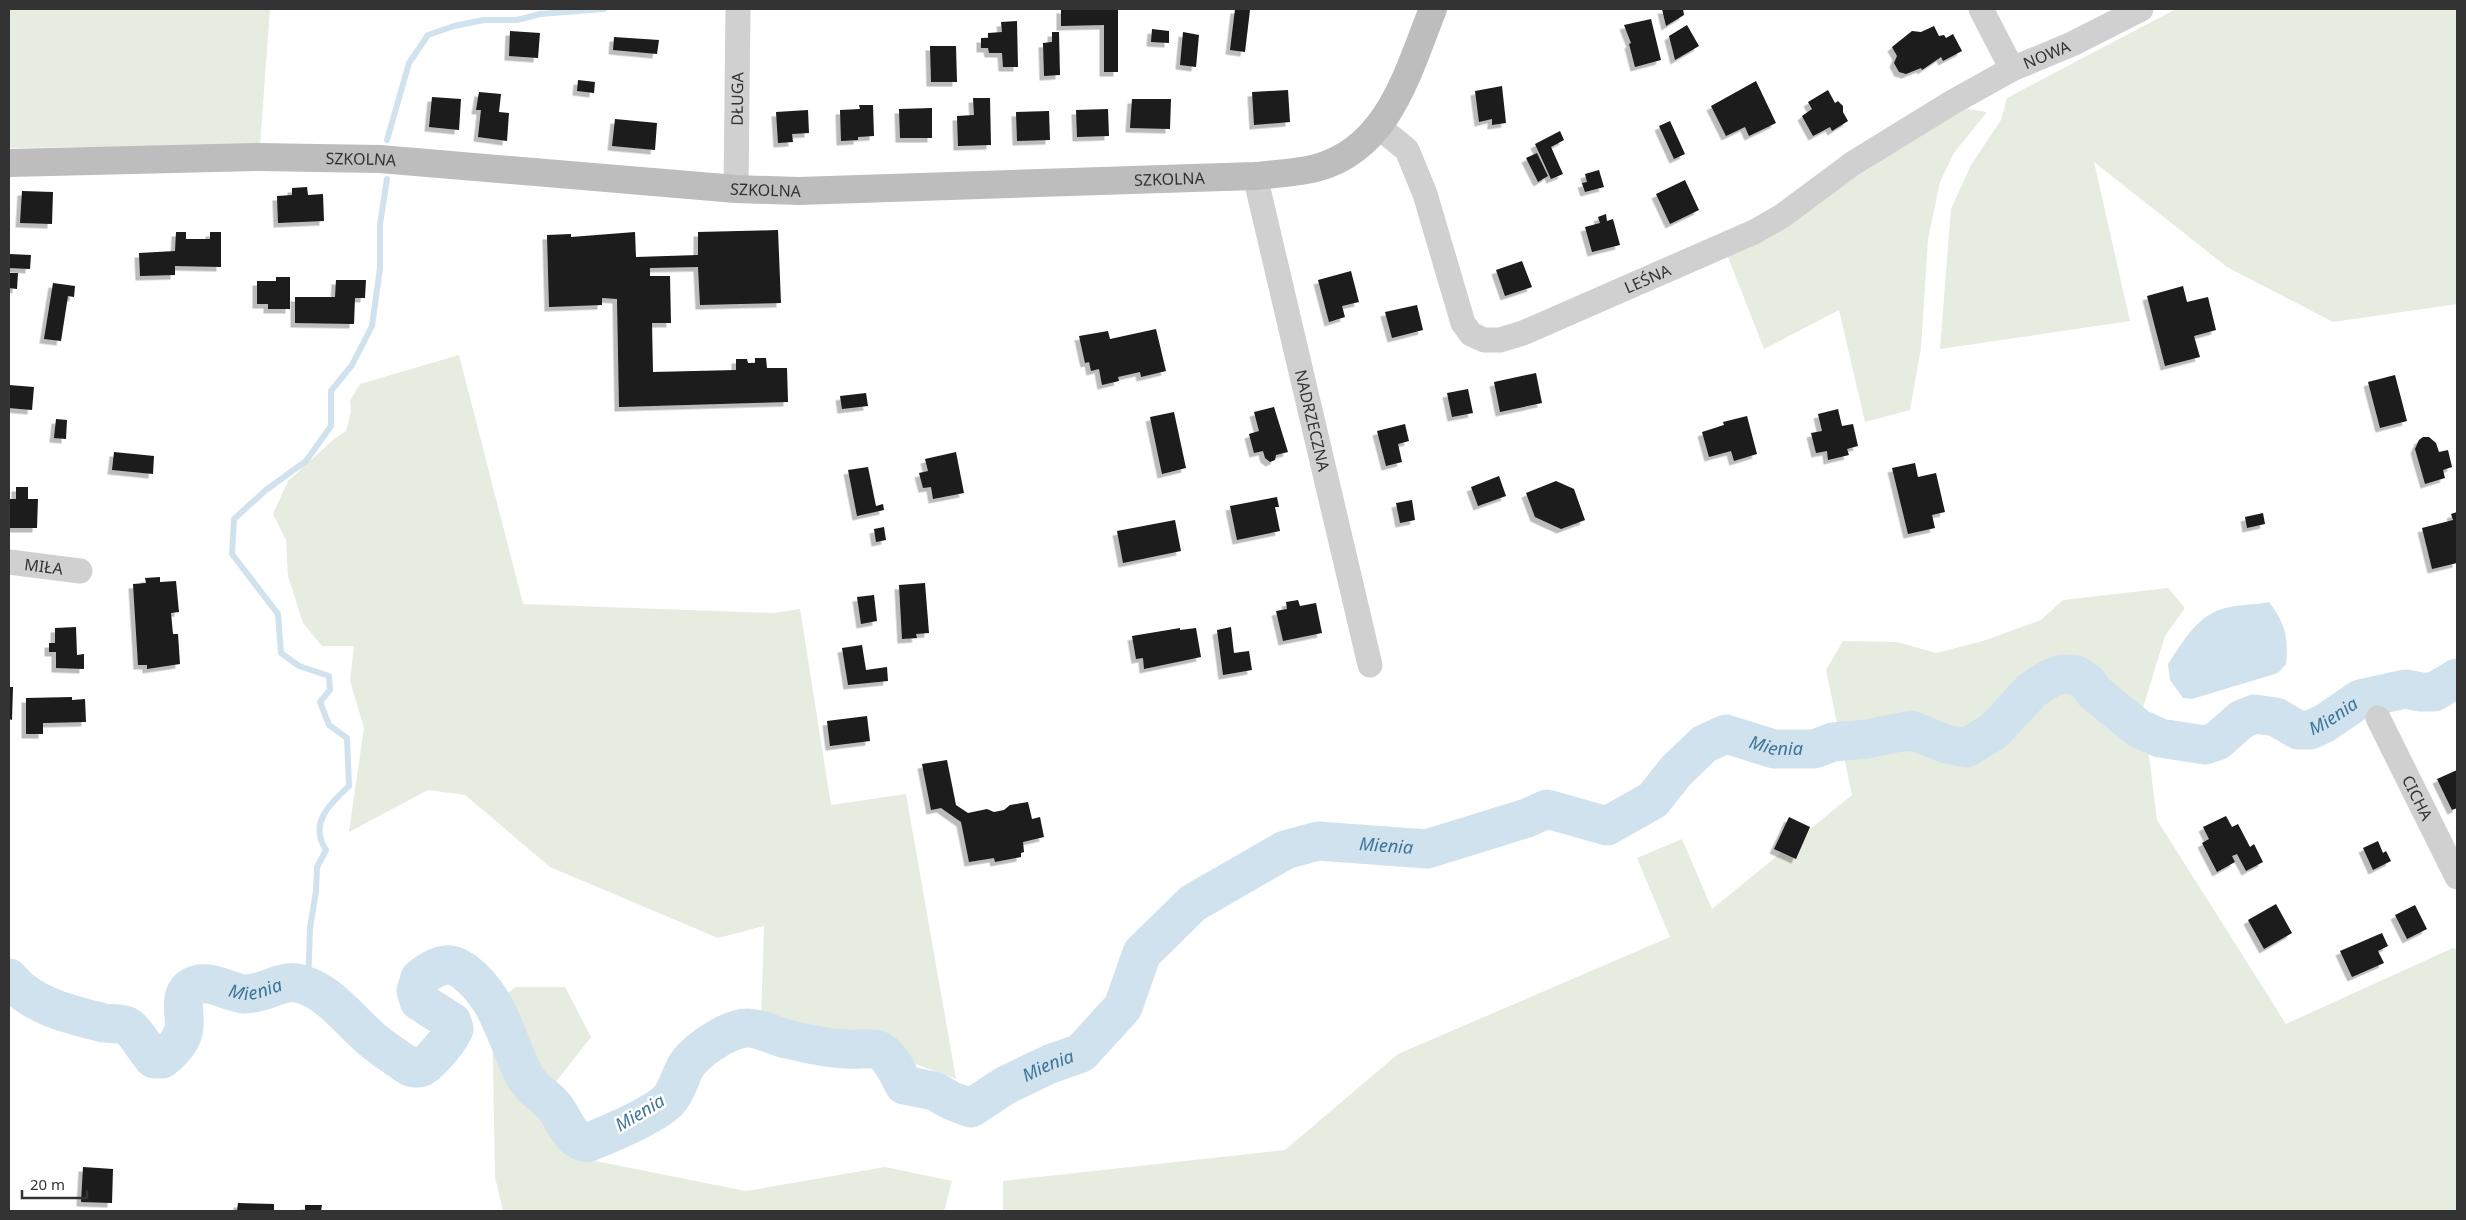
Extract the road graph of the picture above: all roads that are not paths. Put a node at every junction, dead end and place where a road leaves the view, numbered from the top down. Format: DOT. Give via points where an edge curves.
graph roads {
  1 [pos="738,9"];
  2 [pos="1432,9"];
  3 [pos="1981,9"];
  4 [pos="2141,9"];
  5 [pos="2012,69"];
  6 [pos="1379,127"];
  7 [pos="9,163"];
  8 [pos="1255,176"];
  9 [pos="736,189"];
  10 [pos="9,562"];
  11 [pos="80,570"];
  12 [pos="1370,665"];
  13 [pos="2378,718"];
  14 [pos="2457,876"];
  1 -- 9 [label="street, DŁUGA"];
  2 -- 6 [label="street, SZKOLNA" via="1407,74"];
  3 -- 5 [label="street, NOWA"];
  4 -- 5 [label="street, NOWA" via="2072,44"];
  5 -- 6 [label="street, LEŚNA" via="1852,164 1761,228 1619,293 1500,340 1484,340 1471,334 1463,323 1425,194 1407,150"];
  6 -- 8 [label="street, SZKOLNA" via="1355,149 1330,163 1304,171"];
  7 -- 9 [label="street, SZKOLNA" via="257,157 380,158"];
  8 -- 9 [label="street, SZKOLNA" via="799,191"];
  8 -- 12 [label="street, NADRZECZNA"];
  10 -- 11 [label="street, MIŁA"];
  13 -- 14 [label="street, CICHA"];
}
